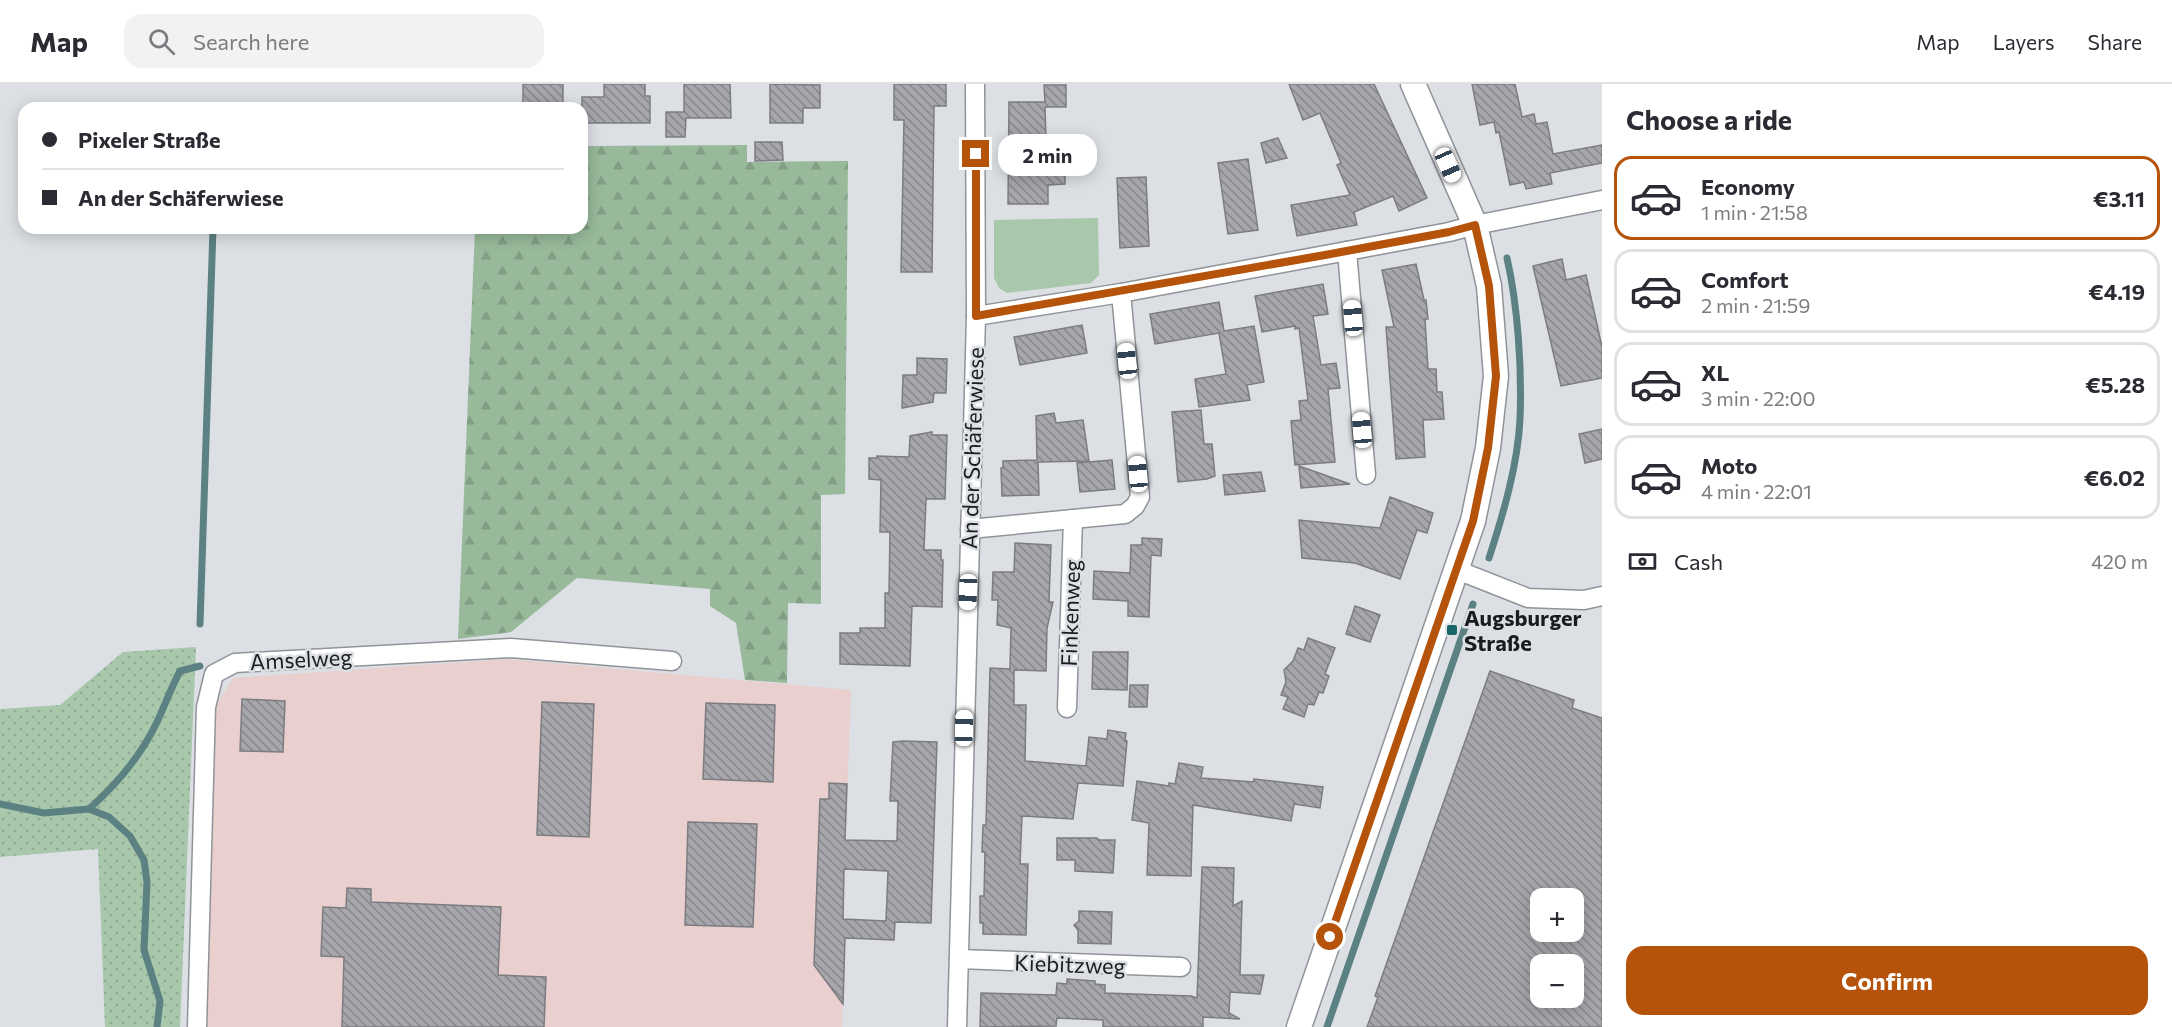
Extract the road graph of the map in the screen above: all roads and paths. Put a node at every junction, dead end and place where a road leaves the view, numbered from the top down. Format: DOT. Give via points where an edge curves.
graph roads {
  1 [pos="975,84"];
  2 [pos="1413,84"];
  3 [pos="1602,200"];
  4 [pos="1475,225"];
  5 [pos="1347,251"];
  6 [pos="1121,292"];
  7 [pos="976,316"];
  8 [pos="1366,475"];
  9 [pos="1073,519"];
  10 [pos="970,529"];
  11 [pos="1457,570"];
  12 [pos="1602,596"];
  13 [pos="672,661"];
  14 [pos="1067,708"];
  15 [pos="959,959"];
  16 [pos="1181,967"];
  17 [pos="197,1027"];
  18 [pos="957,1027"];
  19 [pos="1299,1027"];
  1 -- 7 [label="street, An der Schäferwiese"];
  2 -- 4 [label="main road"];
  3 -- 4 [label="street"];
  4 -- 5 [label="street"];
  4 -- 11 [label="main road" via="1489,286 1496,376 1484,469"];
  5 -- 6 [label="street"];
  5 -- 8 [label="street"];
  6 -- 7 [label="street"];
  6 -- 9 [label="street" via="1140,497 1125,514"];
  7 -- 10 [label="street, An der Schäferwiese"];
  9 -- 10 [label="street"];
  9 -- 14 [label="street, Finkenweg"];
  10 -- 15 [label="street, An der Schäferwiese"];
  11 -- 12 [label="street" via="1528,598 1584,600"];
  11 -- 19 [label="main road"];
  13 -- 17 [label="street, Amselweg" via="511,648 235,663 214,674 206,706"];
  15 -- 16 [label="street, Kiebitzweg"];
  15 -- 18 [label="street, An der Schäferwiese"];
}
